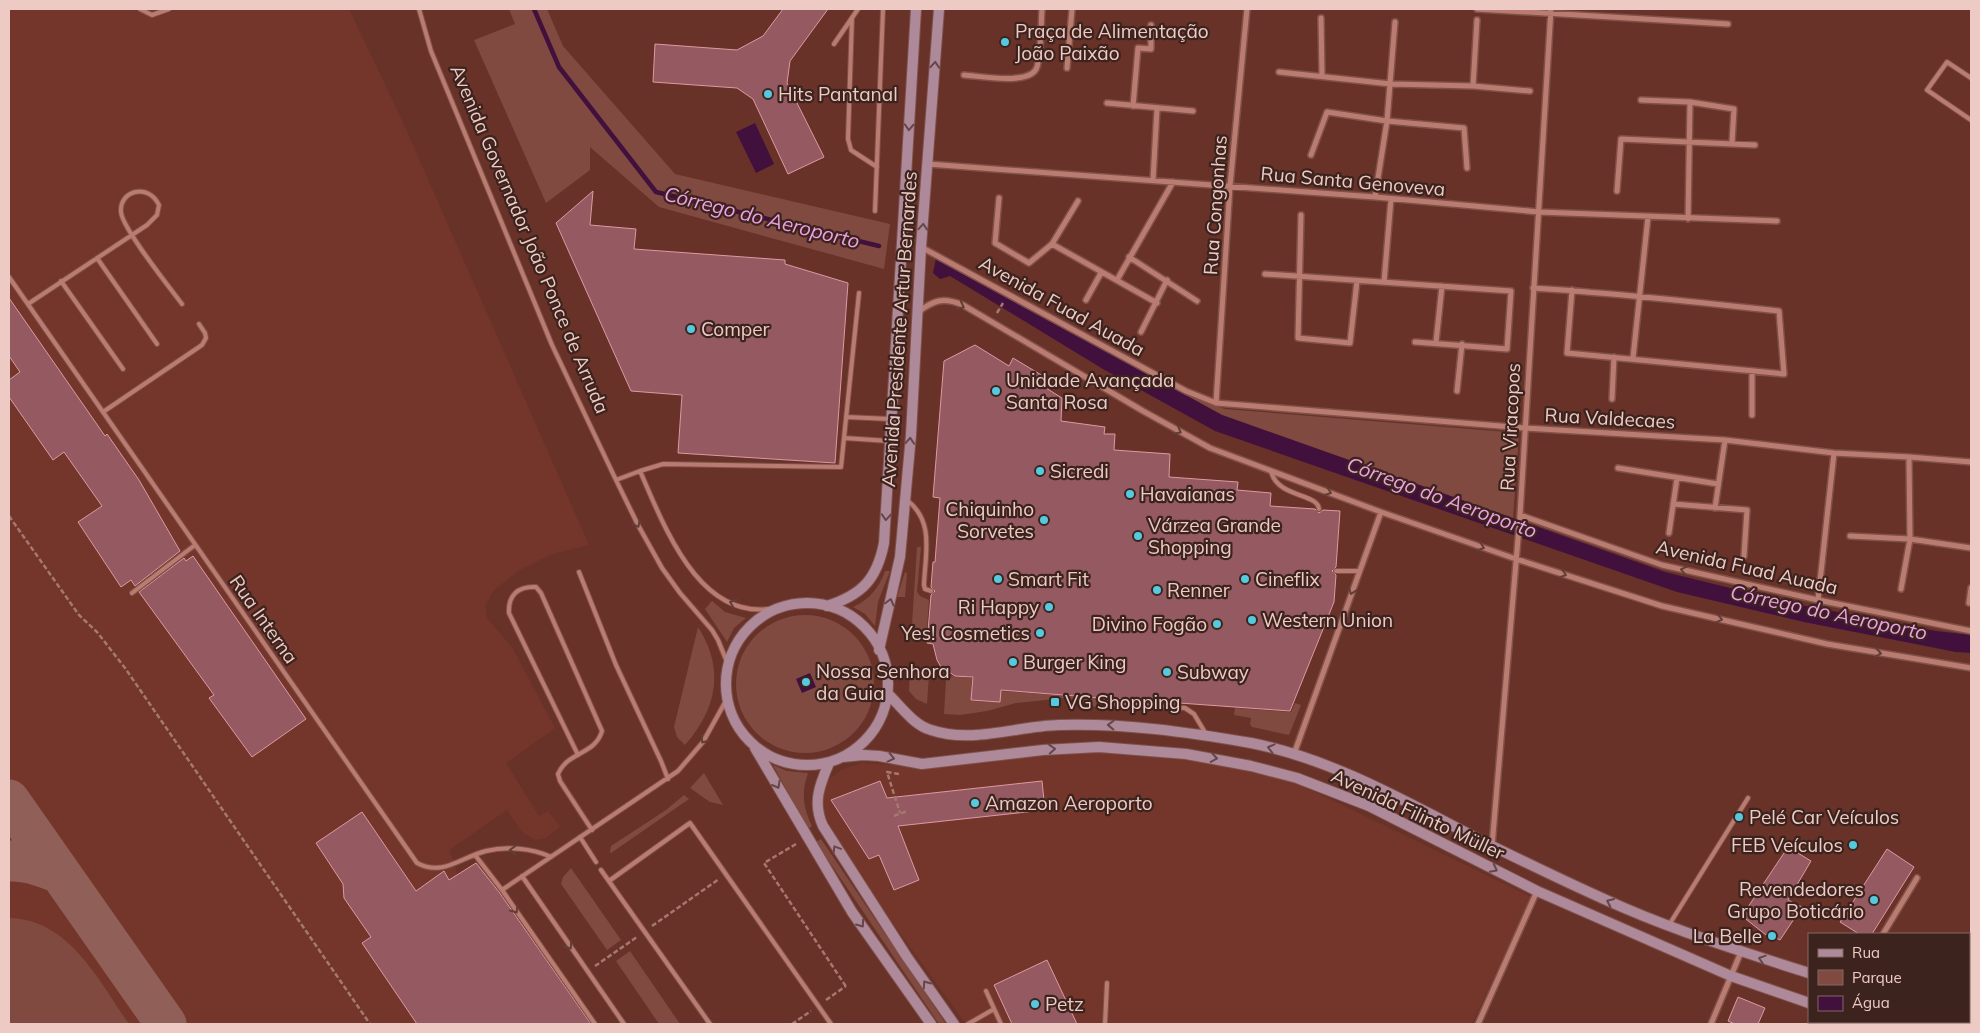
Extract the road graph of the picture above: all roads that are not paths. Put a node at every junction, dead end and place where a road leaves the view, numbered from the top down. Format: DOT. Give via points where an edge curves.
graph roads {
  1 [pos="140,9"];
  2 [pos="169,9"];
  3 [pos="419,9"];
  4 [pos="858,9"];
  5 [pos="883,9"];
  6 [pos="916,9"];
  7 [pos="939,9"];
  8 [pos="1042,9"];
  9 [pos="1072,9"];
  10 [pos="1247,9"];
  11 [pos="1477,9"];
  12 [pos="1551,12"];
  13 [pos="852,18"];
  14 [pos="1321,18"];
  15 [pos="1477,20"];
  16 [pos="1395,22"];
  17 [pos="1728,24"];
  18 [pos="1151,25"];
  19 [pos="834,44"];
  20 [pos="1067,68"];
  21 [pos="1279,72"];
  22 [pos="964,75"];
  23 [pos="1322,76"];
  24 [pos="1971,78"];
  25 [pos="1391,84"];
  26 [pos="1472,86"];
  27 [pos="1530,91"];
  28 [pos="1641,100"];
  29 [pos="1690,102"];
  30 [pos="1107,103"];
  31 [pos="1132,106"];
  32 [pos="1157,109"];
  33 [pos="1193,111"];
  34 [pos="1971,120"];
  35 [pos="1387,121"];
  36 [pos="1689,143"];
  37 [pos="1732,143"];
  38 [pos="1754,145"];
  39 [pos="1311,155"];
  40 [pos="927,164"];
  41 [pos="877,167"];
  42 [pos="1467,168"];
  43 [pos="1152,180"];
  44 [pos="1173,182"];
  45 [pos="1230,186"];
  46 [pos="1617,190"];
  47 [pos="1375,197"];
  48 [pos="998,198"];
  49 [pos="1391,200"];
  50 [pos="1078,201"];
  51 [pos="875,210"];
  52 [pos="1539,212"];
  53 [pos="1301,215"];
  54 [pos="1648,217"];
  55 [pos="1688,219"];
  56 [pos="1777,221"];
  57 [pos="132,235"];
  58 [pos="1052,244"];
  59 [pos="921,247"];
  60 [pos="97,258"];
  61 [pos="1129,258"];
  62 [pos="1101,273"];
  63 [pos="1265,274"];
  64 [pos="9,276"];
  65 [pos="1299,277"];
  66 [pos="1117,280"];
  67 [pos="1167,280"];
  68 [pos="61,281"];
  69 [pos="1357,281"];
  70 [pos="1384,282"];
  71 [pos="1442,286"];
  72 [pos="1533,288"];
  73 [pos="1572,290"];
  74 [pos="859,293"];
  75 [pos="1640,297"];
  76 [pos="1086,300"];
  77 [pos="1197,301"];
  78 [pos="1157,303"];
  79 [pos="28,304"];
  80 [pos="182,304"];
  81 [pos="918,313"];
  82 [pos="199,324"];
  83 [pos="1141,332"];
  84 [pos="1415,342"];
  85 [pos="1436,342"];
  86 [pos="157,344"];
  87 [pos="1462,344"];
  88 [pos="1614,357"];
  89 [pos="1634,358"];
  90 [pos="122,369"];
  91 [pos="1752,371"];
  92 [pos="1457,391"];
  93 [pos="1612,399"];
  94 [pos="1216,404"];
  95 [pos="103,412"];
  96 [pos="1752,415"];
  97 [pos="846,417"];
  98 [pos="892,420"];
  99 [pos="1525,428"];
  100 [pos="844,438"];
  101 [pos="1725,440"];
  102 [pos="891,441"];
  103 [pos="1834,453"];
  104 [pos="1909,457"];
  105 [pos="1971,462"];
  106 [pos="1618,468"];
  107 [pos="640,471"];
  108 [pos="1271,471"];
  109 [pos="1677,478"];
  110 [pos="616,480"];
  111 [pos="1718,484"];
  112 [pos="905,499"];
  113 [pos="1673,504"];
  114 [pos="1715,508"];
  115 [pos="1320,510"];
  116 [pos="1380,512"];
  117 [pos="1520,516"];
  118 [pos="1669,534"];
  119 [pos="1850,536"];
  120 [pos="1910,539"];
  121 [pos="195,545"];
  122 [pos="1971,548"];
  123 [pos="1744,556"];
  124 [pos="1516,559"];
  125 [pos="1336,570"];
  126 [pos="1360,571"];
  127 [pos="579,572"];
  128 [pos="1971,588"];
  129 [pos="1901,589"];
  130 [pos="931,591"];
  131 [pos="132,593"];
  132 [pos="1818,600"];
  133 [pos="1969,603"];
  134 [pos="827,606"];
  135 [pos="780,607"];
  136 [pos="1971,631"];
  137 [pos="879,650"];
  138 [pos="1971,668"];
  139 [pos="728,672"];
  140 [pos="886,692"];
  141 [pos="728,698"];
  142 [pos="1105,698"];
  143 [pos="1208,736"];
  144 [pos="752,743"];
  145 [pos="1294,754"];
  146 [pos="578,755"];
  147 [pos="843,757"];
  148 [pos="829,762"];
  149 [pos="668,779"];
  150 [pos="1748,798"];
  151 [pos="592,830"];
  152 [pos="580,837"];
  153 [pos="1492,846"];
  154 [pos="475,855"];
  155 [pos="551,857"];
  156 [pos="596,862"];
  157 [pos="601,870"];
  158 [pos="522,876"];
  159 [pos="1917,878"];
  160 [pos="609,880"];
  161 [pos="502,890"];
  162 [pos="1537,891"];
  163 [pos="1669,925"];
  164 [pos="1884,933"];
  165 [pos="1741,952"];
  166 [pos="1808,974"];
  167 [pos="1732,976"];
  168 [pos="1106,984"];
  169 [pos="986,991"];
  170 [pos="1808,1003"];
  171 [pos="994,1009"];
  172 [pos="595,1024"];
  173 [pos="624,1024"];
  174 [pos="710,1024"];
  175 [pos="831,1024"];
  176 [pos="931,1024"];
  177 [pos="954,1024"];
  178 [pos="968,1024"];
  179 [pos="1001,1024"];
  180 [pos="1104,1024"];
  181 [pos="1478,1024"];
  182 [pos="1711,1024"];
  1 -- 2 [label="lane" via="152,15"];
  3 -- 110 [label="lane, Avenida Governador João Ponce de Arruda" via="431,51 549,336"];
  4 -- 13 [label="lane"];
  5 -- 41 [label="lane"];
  6 -- 98 [label="main road, Avenida Presidente Artur Bernardes, one-way"];
  40 -- 7 [label="main road, Avenida Presidente Artur Bernardes, one-way"];
  8 -- 22 [label="street" via="1037,69 1029,77"];
  9 -- 20 [label="street"];
  10 -- 45 [label="street, Rua Congonhas"];
  11 -- 12 [label="street"];
  12 -- 17 [label="street"];
  12 -- 52 [label="street, Rua Viracopos"];
  13 -- 19 [label="lane"];
  13 -- 41 [label="lane" via="848,139 851,150"];
  14 -- 23 [label="street"];
  15 -- 26 [label="street"];
  16 -- 25 [label="street"];
  18 -- 31 [label="street" via="1151,49 1138,48"];
  21 -- 23 [label="street"];
  23 -- 25 [label="street"];
  24 -- 34 [label="lane" via="1947,62 1927,90"];
  25 -- 26 [label="street"];
  25 -- 35 [label="street"];
  26 -- 27 [label="street"];
  28 -- 29 [label="street"];
  29 -- 36 [label="street"];
  29 -- 37 [label="street" via="1734,109"];
  30 -- 31 [label="street"];
  31 -- 32 [label="street"];
  32 -- 33 [label="street"];
  32 -- 43 [label="street"];
  35 -- 39 [label="street" via="1327,112"];
  35 -- 42 [label="street" via="1464,128"];
  35 -- 47 [label="street"];
  36 -- 37 [label="street"];
  36 -- 46 [label="street" via="1621,138"];
  36 -- 55 [label="street"];
  37 -- 38 [label="street"];
  40 -- 43 [label="street, Rua Santa Genoveva"];
  59 -- 40 [label="main road, Avenida Presidente Artur Bernardes, one-way"];
  41 -- 51 [label="lane"];
  43 -- 44 [label="street, Rua Santa Genoveva"];
  44 -- 45 [label="street, Rua Santa Genoveva"];
  44 -- 61 [label="street"];
  45 -- 47 [label="street, Rua Santa Genoveva"];
  45 -- 94 [label="street, Rua Congonhas"];
  47 -- 49 [label="street, Rua Santa Genoveva"];
  48 -- 58 [label="street" via="995,243 1028,263"];
  49 -- 52 [label="street, Rua Santa Genoveva"];
  49 -- 70 [label="street"];
  50 -- 58 [label="street"];
  52 -- 54 [label="street, Rua Santa Genoveva"];
  52 -- 72 [label="street, Rua Viracopos"];
  53 -- 65 [label="street"];
  54 -- 55 [label="street, Rua Santa Genoveva"];
  54 -- 75 [label="street"];
  55 -- 56 [label="street, Rua Santa Genoveva"];
  57 -- 57 [label="lane" via="157,215 160,205 147,192 136,191 121,204 121,214"];
  57 -- 60 [label="lane"];
  57 -- 80 [label="lane"];
  58 -- 62 [label="street"];
  59 -- 81 [label="main road, Avenida Presidente Artur Bernardes"];
  59 -- 94 [label="street, Avenida Fuad Auada" via="1186,391"];
  60 -- 68 [label="lane"];
  60 -- 86 [label="lane"];
  61 -- 66 [label="street"];
  61 -- 67 [label="street"];
  62 -- 66 [label="street"];
  62 -- 76 [label="street"];
  63 -- 65 [label="street"];
  64 -- 79 [label="lane, Rua Interna"];
  65 -- 69 [label="street"];
  65 -- 69 [label="street" via="1298,338 1350,344"];
  66 -- 78 [label="street"];
  67 -- 77 [label="street"];
  67 -- 78 [label="street"];
  68 -- 79 [label="lane"];
  68 -- 90 [label="lane"];
  69 -- 70 [label="street"];
  70 -- 71 [label="street"];
  71 -- 85 [label="street"];
  71 -- 87 [label="street" via="1511,291 1507,349"];
  72 -- 73 [label="street"];
  72 -- 99 [label="street, Rua Viracopos"];
  73 -- 75 [label="street"];
  73 -- 88 [label="street" via="1567,353"];
  74 -- 97 [label="lane"];
  75 -- 89 [label="street"];
  75 -- 91 [label="street" via="1779,311 1784,374"];
  78 -- 83 [label="street"];
  79 -- 95 [label="lane, Rua Interna"];
  81 -- 108 [label="street, one-way" via="928,304 950,300 1210,448"];
  112 -- 81 [label="main road, Avenida Presidente Artur Bernardes, one-way"];
  82 -- 95 [label="lane" via="206,338 202,345"];
  84 -- 85 [label="street"];
  85 -- 87 [label="street"];
  87 -- 92 [label="street"];
  88 -- 89 [label="street"];
  88 -- 93 [label="street"];
  89 -- 91 [label="street"];
  91 -- 96 [label="street"];
  94 -- 99 [label="street, Rua Valdecaes"];
  95 -- 121 [label="lane, Rua Interna"];
  97 -- 98 [label="lane"];
  97 -- 100 [label="lane"];
  98 -- 102 [label="main road, Avenida Presidente Artur Bernardes"];
  99 -- 101 [label="street, Rua Valdecaes"];
  99 -- 117 [label="street, Rua Viracopos"];
  100 -- 102 [label="lane"];
  100 -- 107 [label="lane" via="841,467 664,464"];
  101 -- 103 [label="street, Rua Valdecaes"];
  101 -- 111 [label="street"];
  102 -- 134 [label="main road, Avenida Presidente Artur Bernardes, one-way" via="884,543 878,564 861,590"];
  103 -- 104 [label="street, Rua Valdecaes"];
  103 -- 132 [label="street"];
  104 -- 105 [label="street, Rua Valdecaes"];
  104 -- 120 [label="street"];
  106 -- 109 [label="street"];
  107 -- 110 [label="lane"];
  135 -- 107 [label="lane, one-way" via="764,610 745,607 712,594 682,558"];
  108 -- 115 [label="lane" via="1278,486 1316,502"];
  108 -- 116 [label="street, one-way"];
  109 -- 111 [label="street"];
  109 -- 113 [label="street"];
  110 -- 139 [label="lane, Avenida Governador João Ponce de Arruda, one-way" via="662,568 712,630 723,651"];
  111 -- 114 [label="street"];
  112 -- 130 [label="lane" via="917,509 925,525 924,586"];
  137 -- 112 [label="main road, Avenida Presidente Artur Bernardes, one-way" via="900,557"];
  113 -- 114 [label="street"];
  113 -- 118 [label="street"];
  114 -- 123 [label="street" via="1747,510"];
  116 -- 124 [label="street, one-way"];
  116 -- 126 [label="street"];
  117 -- 124 [label="street, Rua Viracopos"];
  132 -- 117 [label="street, Avenida Fuad Auada, one-way" via="1662,565"];
  119 -- 120 [label="street"];
  120 -- 122 [label="street"];
  120 -- 129 [label="street"];
  121 -- 131 [label="lane"];
  121 -- 154 [label="lane, Rua Interna" via="417,863 434,869"];
  124 -- 138 [label="street, one-way" via="1662,606 1827,644"];
  124 -- 153 [label="street, Rua Viracopos"];
  125 -- 126 [label="lane"];
  126 -- 145 [label="street, one-way"];
  127 -- 149 [label="lane" via="616,665"];
  128 -- 133 [label="street"];
  132 -- 136 [label="street, Avenida Fuad Auada"];
  134 -- 135 [label="main road" via="801,602"];
  134 -- 137 [label="main road" via="858,622"];
  135 -- 139 [label="main road" via="745,632 732,655"];
  137 -- 140 [label="main road" via="885,666"];
  139 -- 141 [label="main road"];
  143 -- 140 [label="main road, Avenida Filinto Müller, one-way" via="1149,727 1086,725 961,735 944,733 921,726"];
  140 -- 147 [label="main road" via="880,717 871,732"];
  141 -- 144 [label="main road" via="737,722"];
  141 -- 149 [label="lane, one-way" via="702,742"];
  142 -- 143 [label="lane" via="1108,703 1185,708 1194,714"];
  145 -- 143 [label="main road, Avenida Filinto Müller, one-way"];
  144 -- 148 [label="main road" via="774,758 791,763 812,766"];
  144 -- 176 [label="main road, one-way" via="852,912"];
  145 -- 153 [label="main road, Avenida Filinto Müller" via="1379,789"];
  146 -- 146 [label="lane" via="594,745 602,731 541,593 536,587 527,587 513,596 509,602 509,613"];
  146 -- 151 [label="lane" via="567,761 558,774"];
  147 -- 148 [label="main road"];
  147 -- 162 [label="main road, Avenida Filinto Müller, one-way" via="871,755 922,764 1099,747 1219,759 1297,778 1369,806"];
  177 -- 148 [label="main road, one-way" via="838,853 820,820 817,793"];
  149 -- 151 [label="lane"];
  150 -- 163 [label="lane"];
  151 -- 152 [label="lane"];
  152 -- 155 [label="lane"];
  152 -- 156 [label="lane"];
  163 -- 153 [label="main road, Avenida Filinto Müller, one-way" via="1623,908"];
  155 -- 154 [label="lane, Rua Interna, one-way" via="538,852 499,849"];
  154 -- 161 [label="lane"];
  155 -- 158 [label="lane"];
  157 -- 160 [label="lane"];
  158 -- 161 [label="lane"];
  158 -- 173 [label="lane, one-way"];
  159 -- 164 [label="street"];
  160 -- 174 [label="lane"];
  160 -- 175 [label="lane" via="690,823"];
  161 -- 172 [label="lane, one-way"];
  162 -- 167 [label="main road, Avenida Filinto Müller"];
  162 -- 181 [label="street"];
  163 -- 165 [label="main road, Avenida Filinto Müller"];
  166 -- 165 [label="main road, Avenida Filinto Müller, one-way"];
  165 -- 167 [label="street"];
  167 -- 170 [label="main road, Avenida Filinto Müller"];
  167 -- 182 [label="street"];
  168 -- 180 [label="lane"];
  169 -- 171 [label="lane"];
  171 -- 178 [label="lane"];
  171 -- 179 [label="lane"];
}
